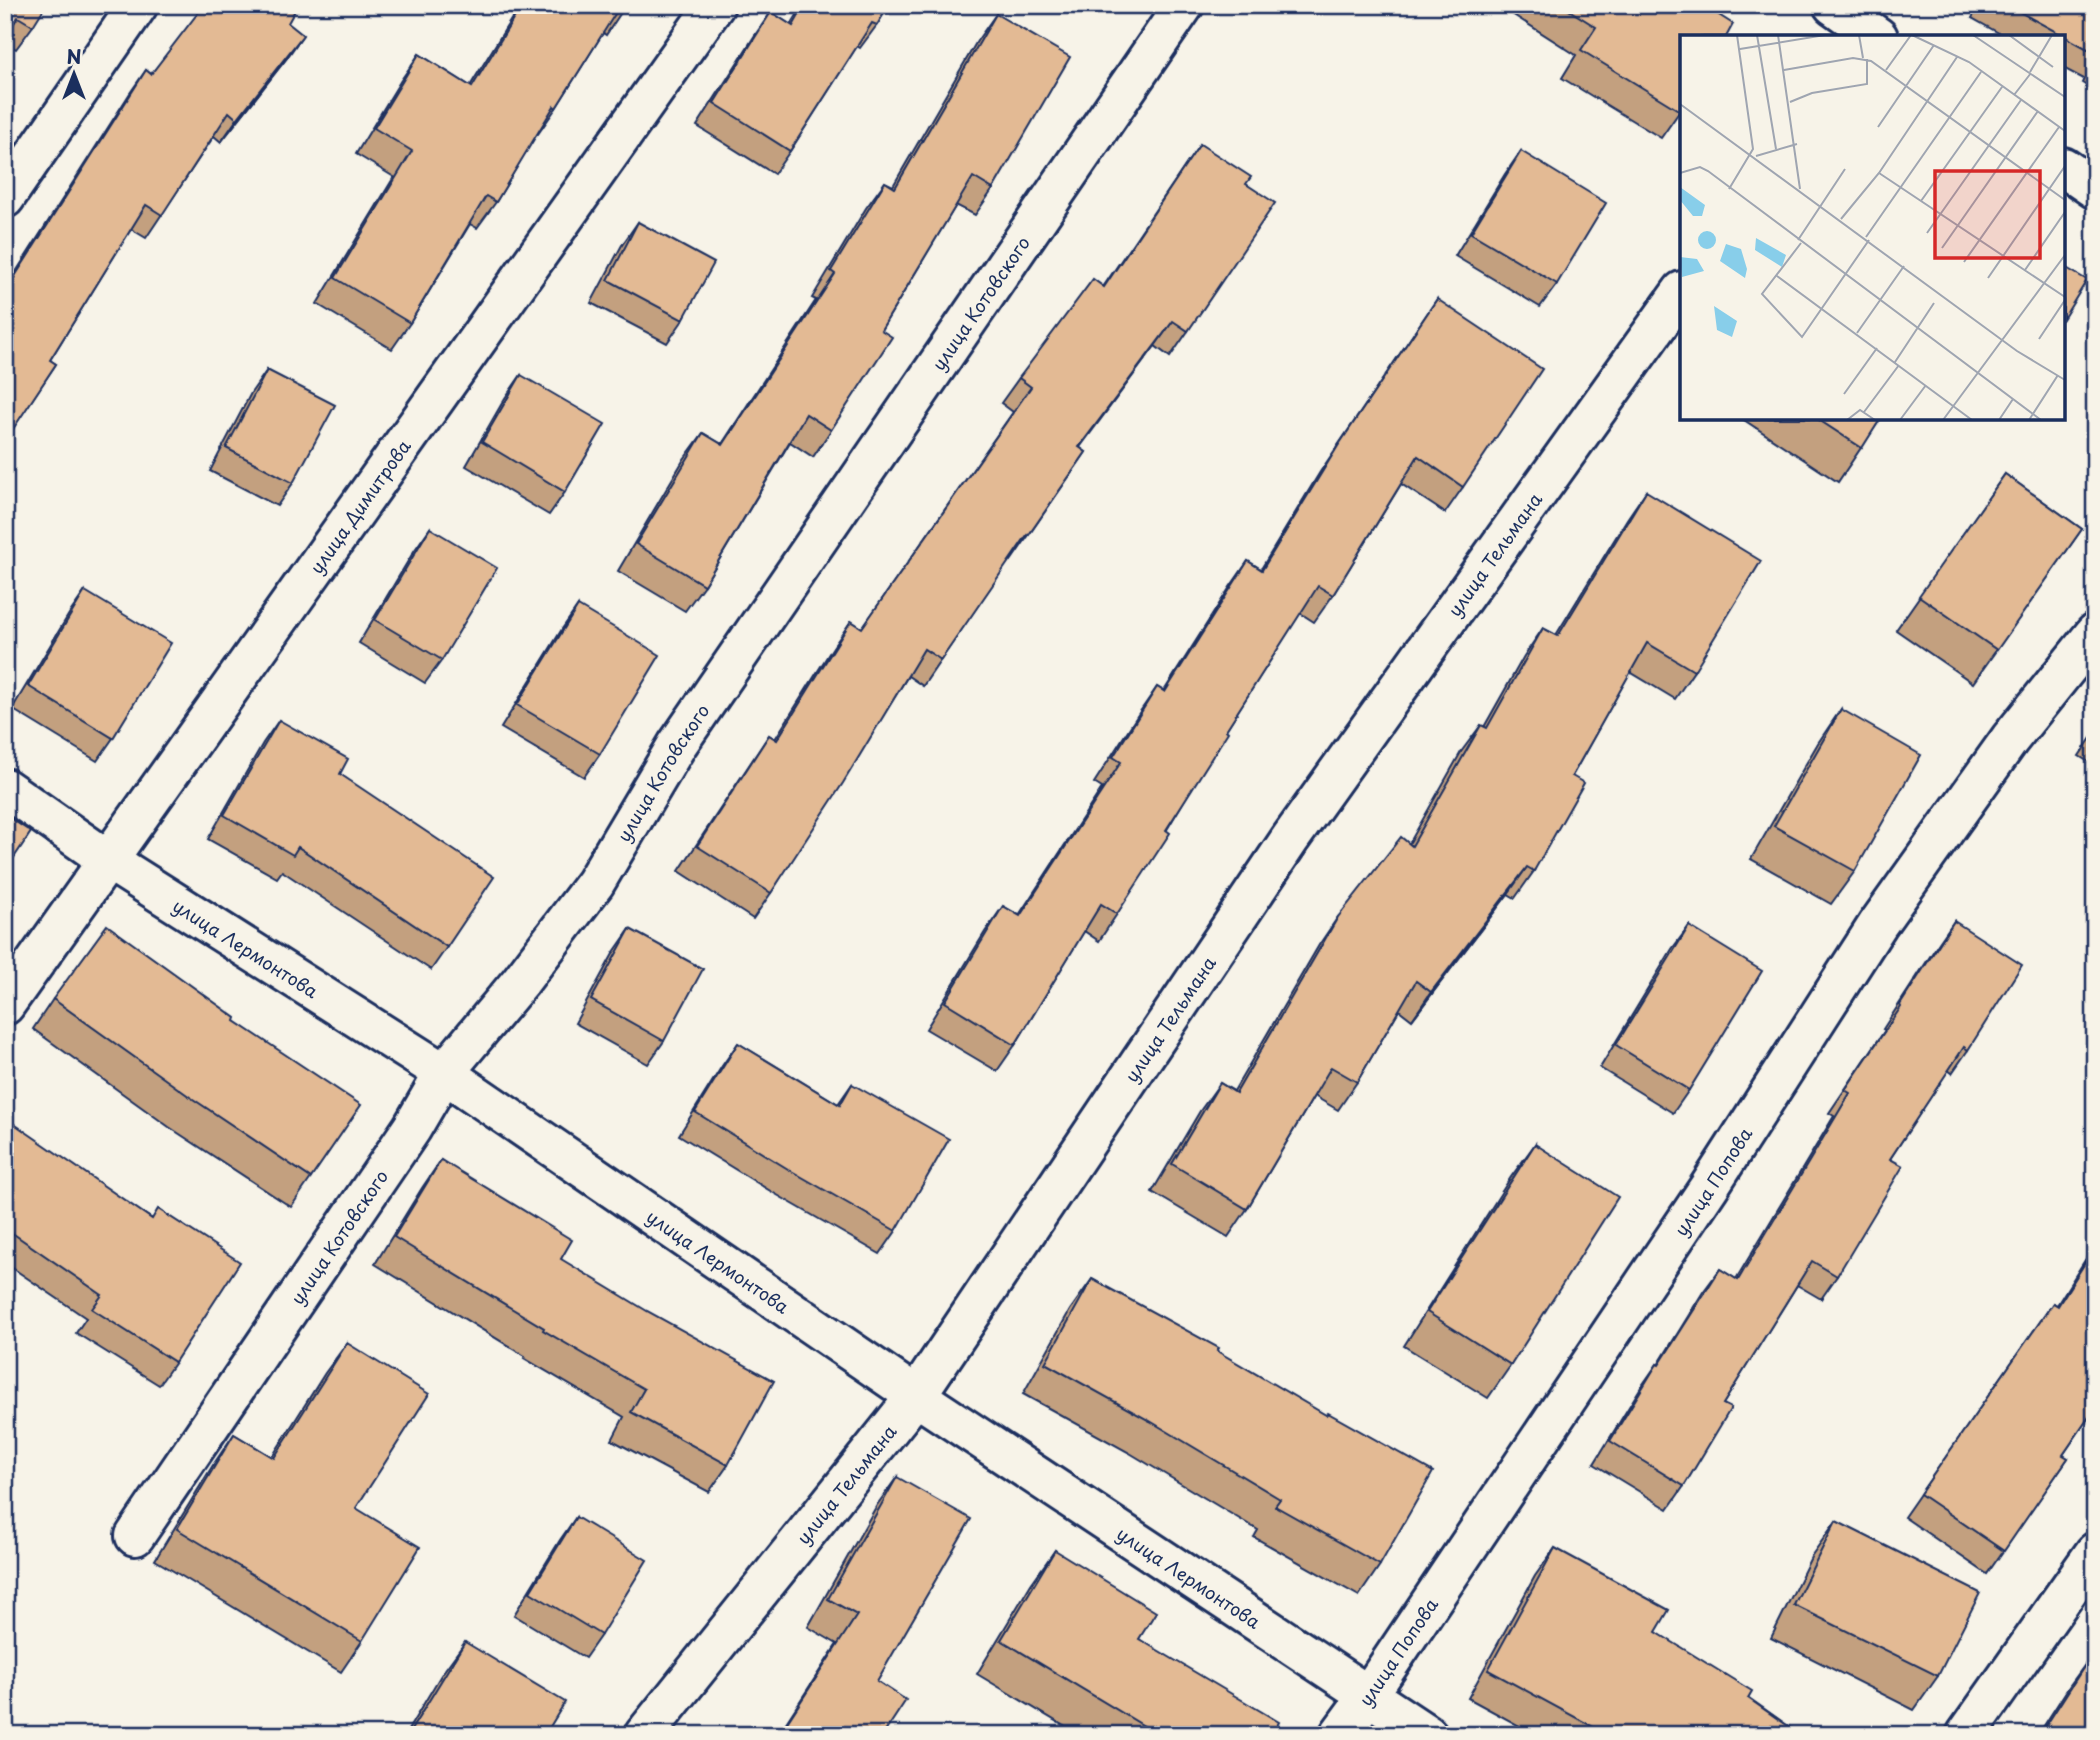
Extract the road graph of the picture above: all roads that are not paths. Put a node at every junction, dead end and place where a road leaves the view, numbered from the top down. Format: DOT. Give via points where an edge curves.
graph roads {
  1 [pos="138,5"];
  2 [pos="715,5"];
  3 [pos="1184,5"];
  4 [pos="2065,168"];
  5 [pos="2095,189"];
  6 [pos="5,198"];
  7 [pos="1680,294"];
  8 [pos="2095,633"];
  9 [pos="5,788"];
  10 [pos="108,860"];
  11 [pos="5,1005"];
  12 [pos="444,1073"];
  13 [pos="916,1396"];
  14 [pos="135,1536"];
  15 [pos="2095,1552"];
  16 [pos="1369,1694"];
  17 [pos="644,1735"];
  18 [pos="1339,1735"];
  19 [pos="1428,1735"];
  20 [pos="1966,1735"];
  1 -- 6 [label="street"];
  2 -- 10 [label="street, улица Димитрова"];
  3 -- 12 [label="street, улица Котовского" via="677,745 595,883"];
  4 -- 5 [label="street"];
  7 -- 13 [label="street, улица Тельмана" via="1290,839"];
  8 -- 16 [label="street, улица Попова" via="2010,739 1878,924 1709,1187"];
  9 -- 10 [label="street, улица Лермонтова"];
  10 -- 11 [label="street, улица Димитрова"];
  10 -- 12 [label="street, улица Лермонтова"];
  12 -- 13 [label="street, улица Лермонтова"];
  12 -- 14 [label="street, улица Котовского" via="412,1128"];
  13 -- 16 [label="street, улица Лермонтова"];
  13 -- 17 [label="street, улица Тельмана"];
  15 -- 20 [label="street"];
  16 -- 18 [label="street, улица Попова"];
  16 -- 19 [label="street, улица Лермонтова"];
}
